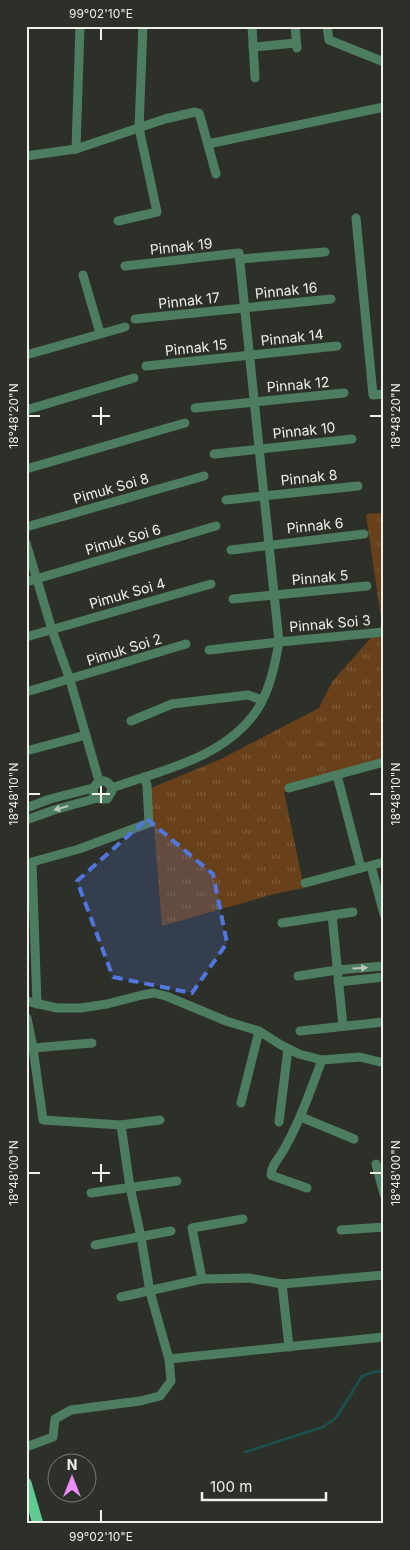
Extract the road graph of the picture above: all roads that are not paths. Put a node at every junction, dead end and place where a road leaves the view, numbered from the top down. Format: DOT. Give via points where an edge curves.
graph roads {
  1 [pos="80,26"];
  2 [pos="143,26"];
  3 [pos="252,26"];
  4 [pos="295,26"];
  5 [pos="327,26"];
  6 [pos="253,47"];
  7 [pos="384,62"];
  8 [pos="255,78"];
  9 [pos="384,107"];
  10 [pos="139,128"];
  11 [pos="208,144"];
  12 [pos="76,148"];
  13 [pos="26,156"];
  14 [pos="216,174"];
  15 [pos="356,218"];
  16 [pos="118,222"];
  17 [pos="324,252"];
  18 [pos="239,256"];
  19 [pos="125,266"];
  20 [pos="83,275"];
  21 [pos="331,299"];
  22 [pos="245,308"];
  23 [pos="135,319"];
  24 [pos="125,327"];
  25 [pos="100,333"];
  26 [pos="337,346"];
  27 [pos="26,355"];
  28 [pos="250,355"];
  29 [pos="146,366"];
  30 [pos="134,378"];
  31 [pos="344,393"];
  32 [pos="384,394"];
  33 [pos="254,401"];
  34 [pos="195,408"];
  35 [pos="26,410"];
  36 [pos="185,423"];
  37 [pos="352,439"];
  38 [pos="259,449"];
  39 [pos="214,454"];
  40 [pos="26,469"];
  41 [pos="204,476"];
  42 [pos="358,486"];
  43 [pos="264,496"];
  44 [pos="226,500"];
  45 [pos="216,526"];
  46 [pos="26,527"];
  47 [pos="364,534"];
  48 [pos="26,543"];
  49 [pos="269,544"];
  50 [pos="231,550"];
  51 [pos="37,579"];
  52 [pos="26,582"];
  53 [pos="211,584"];
  54 [pos="368,586"];
  55 [pos="274,595"];
  56 [pos="233,599"];
  57 [pos="52,630"];
  58 [pos="384,632"];
  59 [pos="26,637"];
  60 [pos="279,642"];
  61 [pos="186,644"];
  62 [pos="209,650"];
  63 [pos="70,680"];
  64 [pos="26,692"];
  65 [pos="262,700"];
  66 [pos="131,721"];
  67 [pos="86,735"];
  68 [pos="26,751"];
  69 [pos="384,762"];
  70 [pos="337,775"];
  71 [pos="144,777"];
  72 [pos="96,785"];
  73 [pos="112,788"];
  74 [pos="289,788"];
  75 [pos="97,798"];
  76 [pos="26,808"];
  77 [pos="26,820"];
  78 [pos="384,862"];
  79 [pos="371,866"];
  80 [pos="361,868"];
  81 [pos="304,883"];
  82 [pos="353,912"];
  83 [pos="384,914"];
  84 [pos="332,915"];
  85 [pos="282,922"];
  86 [pos="384,966"];
  87 [pos="337,970"];
  88 [pos="298,976"];
  89 [pos="384,977"];
  90 [pos="338,982"];
  91 [pos="26,1001"];
  92 [pos="37,1004"];
  93 [pos="27,1018"];
  94 [pos="384,1022"];
  95 [pos="344,1026"];
  96 [pos="259,1031"];
  97 [pos="300,1031"];
  98 [pos="92,1043"];
  99 [pos="33,1048"];
  100 [pos="288,1049"];
  101 [pos="322,1060"];
  102 [pos="384,1063"];
  103 [pos="241,1103"];
  104 [pos="301,1117"];
  105 [pos="160,1120"];
  106 [pos="279,1122"];
  107 [pos="121,1125"];
  108 [pos="354,1139"];
  109 [pos="376,1164"];
  110 [pos="176,1181"];
  111 [pos="130,1188"];
  112 [pos="307,1188"];
  113 [pos="91,1193"];
  114 [pos="384,1194"];
  115 [pos="243,1219"];
  116 [pos="384,1227"];
  117 [pos="341,1230"];
  118 [pos="171,1231"];
  119 [pos="141,1237"];
  120 [pos="95,1245"];
  121 [pos="384,1275"];
  122 [pos="202,1280"];
  123 [pos="282,1284"];
  124 [pos="150,1292"];
  125 [pos="121,1297"];
  126 [pos="384,1337"];
  127 [pos="290,1347"];
  128 [pos="169,1359"];
  129 [pos="26,1447"];
  130 [pos="26,1484"];
  131 [pos="38,1524"];
  1 -- 12 [label="street"];
  2 -- 10 [label="street"];
  3 -- 6 [label="street"];
  4 -- 6 [label="street" via="297,45"];
  5 -- 7 [label="street" via="329,40"];
  6 -- 8 [label="street"];
  9 -- 11 [label="street"];
  10 -- 11 [label="street" via="195,112 199,113"];
  10 -- 12 [label="street"];
  10 -- 16 [label="street" via="157,212"];
  11 -- 14 [label="street"];
  12 -- 13 [label="street"];
  15 -- 32 [label="street" via="373,395"];
  17 -- 18 [label="street, Pinnak 19"];
  18 -- 19 [label="street, Pinnak 19"];
  18 -- 22 [label="street"];
  20 -- 25 [label="street"];
  21 -- 22 [label="street, Pinnak 16"];
  22 -- 23 [label="street, Pinnak 17"];
  22 -- 28 [label="street"];
  24 -- 25 [label="street"];
  25 -- 27 [label="street"];
  26 -- 28 [label="street, Pinnak 14"];
  28 -- 29 [label="street, Pinnak 15"];
  28 -- 33 [label="street"];
  30 -- 35 [label="street"];
  31 -- 33 [label="street, Pinnak 12"];
  33 -- 34 [label="street, Pinnak 12"];
  33 -- 38 [label="street"];
  36 -- 40 [label="street"];
  37 -- 38 [label="street, Pinnak 10"];
  38 -- 39 [label="street, Pinnak 10"];
  38 -- 43 [label="street"];
  41 -- 46 [label="street, Pimuk Soi 8"];
  42 -- 43 [label="street, Pinnak 8"];
  43 -- 44 [label="street, Pinnak 8"];
  43 -- 49 [label="street"];
  45 -- 51 [label="street, Pimuk Soi 6"];
  47 -- 49 [label="street, Pinnak 6"];
  48 -- 51 [label="street"];
  49 -- 50 [label="street, Pinnak 6"];
  49 -- 55 [label="street"];
  51 -- 52 [label="street, Pimuk Soi 6"];
  51 -- 57 [label="street"];
  53 -- 57 [label="street, Pimuk Soi 4"];
  54 -- 55 [label="street, Pinnak 5"];
  55 -- 56 [label="street, Pinnak 5"];
  55 -- 60 [label="street"];
  57 -- 59 [label="street, Pimuk Soi 4"];
  57 -- 63 [label="street"];
  58 -- 60 [label="street, Pinnak Soi 3"];
  60 -- 62 [label="street, Pinnak Soi 3"];
  60 -- 65 [label="street" via="273,672"];
  61 -- 63 [label="street, Pimuk Soi 2"];
  63 -- 64 [label="street, Pimuk Soi 2"];
  63 -- 67 [label="street"];
  65 -- 66 [label="street" via="248,696 172,704"];
  65 -- 71 [label="street" via="246,724 215,748"];
  67 -- 68 [label="street"];
  67 -- 72 [label="street"];
  69 -- 70 [label="street"];
  70 -- 74 [label="street"];
  70 -- 80 [label="street"];
  71 -- 73 [label="street"];
  71 -- 92 [label="street" via="149,823 80,850 32,862"];
  72 -- 73 [label="street" via="106,782"];
  72 -- 75 [label="street" via="94,794"];
  72 -- 76 [label="street"];
  73 -- 75 [label="street" via="107,799"];
  75 -- 77 [label="street, one-way"];
  78 -- 79 [label="street"];
  79 -- 80 [label="street"];
  79 -- 83 [label="street"];
  80 -- 81 [label="street"];
  82 -- 84 [label="street"];
  84 -- 85 [label="street"];
  84 -- 87 [label="street"];
  87 -- 86 [label="street, one-way"];
  87 -- 88 [label="street"];
  87 -- 90 [label="street"];
  89 -- 90 [label="street"];
  90 -- 95 [label="street"];
  91 -- 92 [label="street"];
  92 -- 96 [label="street" via="81,1008 154,993"];
  93 -- 99 [label="street"];
  94 -- 95 [label="street"];
  95 -- 97 [label="street"];
  96 -- 100 [label="street"];
  96 -- 103 [label="street"];
  98 -- 99 [label="street"];
  99 -- 107 [label="street" via="43,1120"];
  100 -- 101 [label="street"];
  100 -- 106 [label="street"];
  101 -- 102 [label="street" via="360,1058"];
  101 -- 104 [label="street"];
  104 -- 108 [label="street"];
  104 -- 112 [label="street" via="271,1175"];
  105 -- 107 [label="street"];
  107 -- 111 [label="street"];
  109 -- 114 [label="street"];
  110 -- 111 [label="street"];
  111 -- 113 [label="street"];
  111 -- 119 [label="street"];
  115 -- 122 [label="street" via="192,1228"];
  116 -- 117 [label="street"];
  118 -- 119 [label="street"];
  119 -- 120 [label="street"];
  119 -- 124 [label="street"];
  121 -- 123 [label="street"];
  122 -- 123 [label="street" via="249,1278"];
  122 -- 124 [label="street"];
  123 -- 127 [label="street"];
  124 -- 125 [label="street"];
  124 -- 128 [label="street"];
  126 -- 127 [label="street"];
  127 -- 128 [label="street"];
  128 -- 129 [label="street" via="171,1381 160,1396 71,1410 56,1419 53,1437"];
  130 -- 131 [label="main road"];
}
